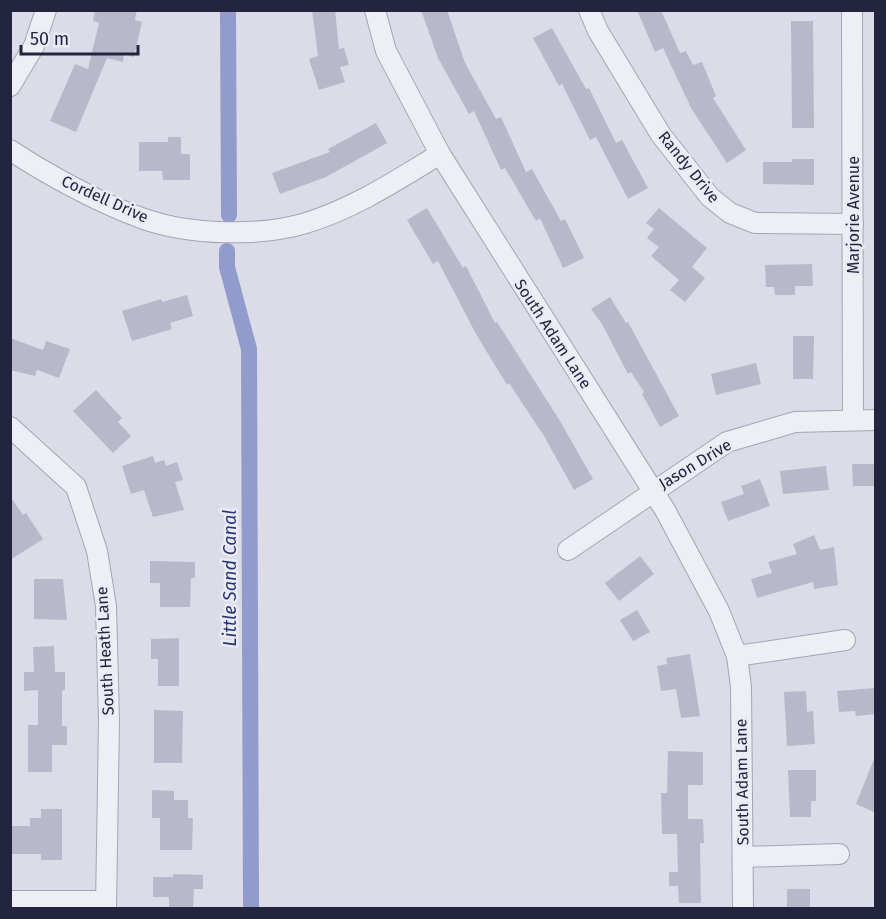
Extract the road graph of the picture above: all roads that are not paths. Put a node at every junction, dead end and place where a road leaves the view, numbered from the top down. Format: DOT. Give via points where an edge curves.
graph roads {
  1 [pos="46,10"];
  2 [pos="375,10"];
  3 [pos="589,10"];
  4 [pos="852,10"];
  5 [pos="10,86"];
  6 [pos="10,150"];
  7 [pos="440,154"];
  8 [pos="853,224"];
  9 [pos="853,419"];
  10 [pos="876,420"];
  11 [pos="10,427"];
  12 [pos="654,489"];
  13 [pos="568,550"];
  14 [pos="845,640"];
  15 [pos="737,656"];
  16 [pos="839,854"];
  17 [pos="743,856"];
  18 [pos="10,901"];
  19 [pos="106,905"];
  20 [pos="743,909"];
  1 -- 5 [label="street" via="34,46"];
  2 -- 7 [label="street, South Adam Lane" via="386,51"];
  3 -- 8 [label="street, Randy Drive" via="661,135 710,198 730,213 755,223"];
  4 -- 8 [label="street, Marjorie Avenue"];
  6 -- 7 [label="street, Cordell Drive" via="45,173 145,219 205,231 243,232 305,223 359,202"];
  7 -- 12 [label="street, South Adam Lane"];
  8 -- 9 [label="street, Marjorie Avenue"];
  9 -- 10 [label="street, Jason Drive"];
  9 -- 12 [label="street, Jason Drive" via="795,423 727,442"];
  11 -- 19 [label="street, South Heath Lane" via="76,487 97,551 106,606 108,675"];
  12 -- 13 [label="street, Jason Drive"];
  12 -- 15 [label="street, South Adam Lane" via="719,611"];
  14 -- 15 [label="street"];
  15 -- 17 [label="street, South Adam Lane" via="741,687"];
  16 -- 17 [label="street"];
  17 -- 20 [label="street, South Adam Lane"];
  18 -- 19 [label="street"];
}
